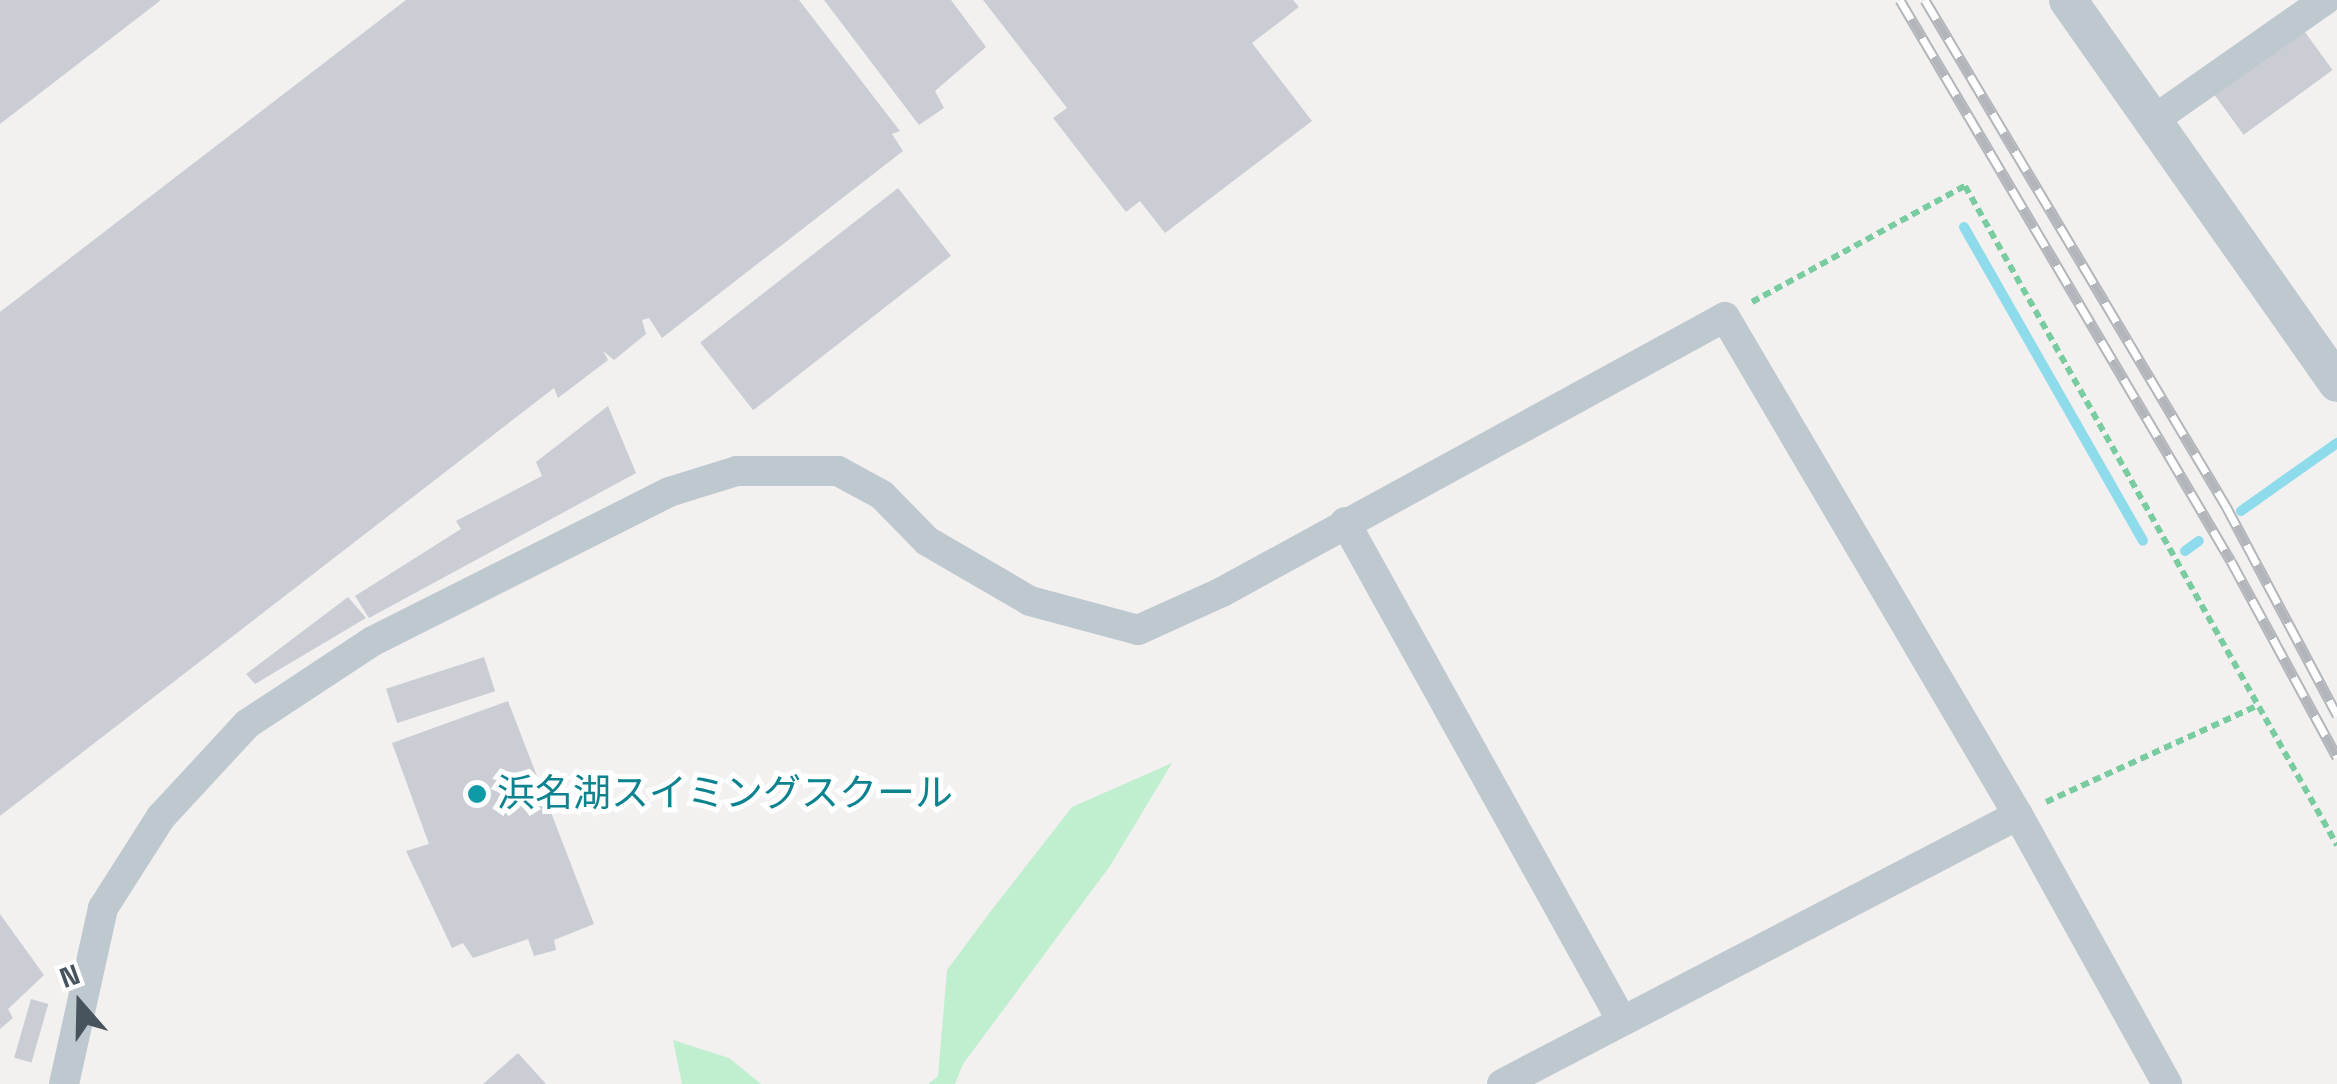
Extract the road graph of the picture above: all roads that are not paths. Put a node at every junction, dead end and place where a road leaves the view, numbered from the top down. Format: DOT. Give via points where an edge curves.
graph roads {
  1 [pos="2068,0"];
  2 [pos="2325,0"];
  3 [pos="2155,119"];
  4 [pos="2337,383"];
  5 [pos="1346,522"];
  6 [pos="2018,815"];
  7 [pos="1620,1019"];
  8 [pos="64,1084"];
  9 [pos="1502,1084"];
  10 [pos="2167,1084"];
  1 -- 3 [label="street"];
  2 -- 3 [label="street"];
  3 -- 4 [label="street"];
  5 -- 6 [label="street" via="1725,316"];
  5 -- 7 [label="street"];
  5 -- 8 [label="street" via="1138,630 1030,601 927,541 882,495 838,471 737,470 669,492 372,640 246,724 160,817 103,908"];
  6 -- 7 [label="street"];
  6 -- 10 [label="street"];
  7 -- 9 [label="street"];
}
